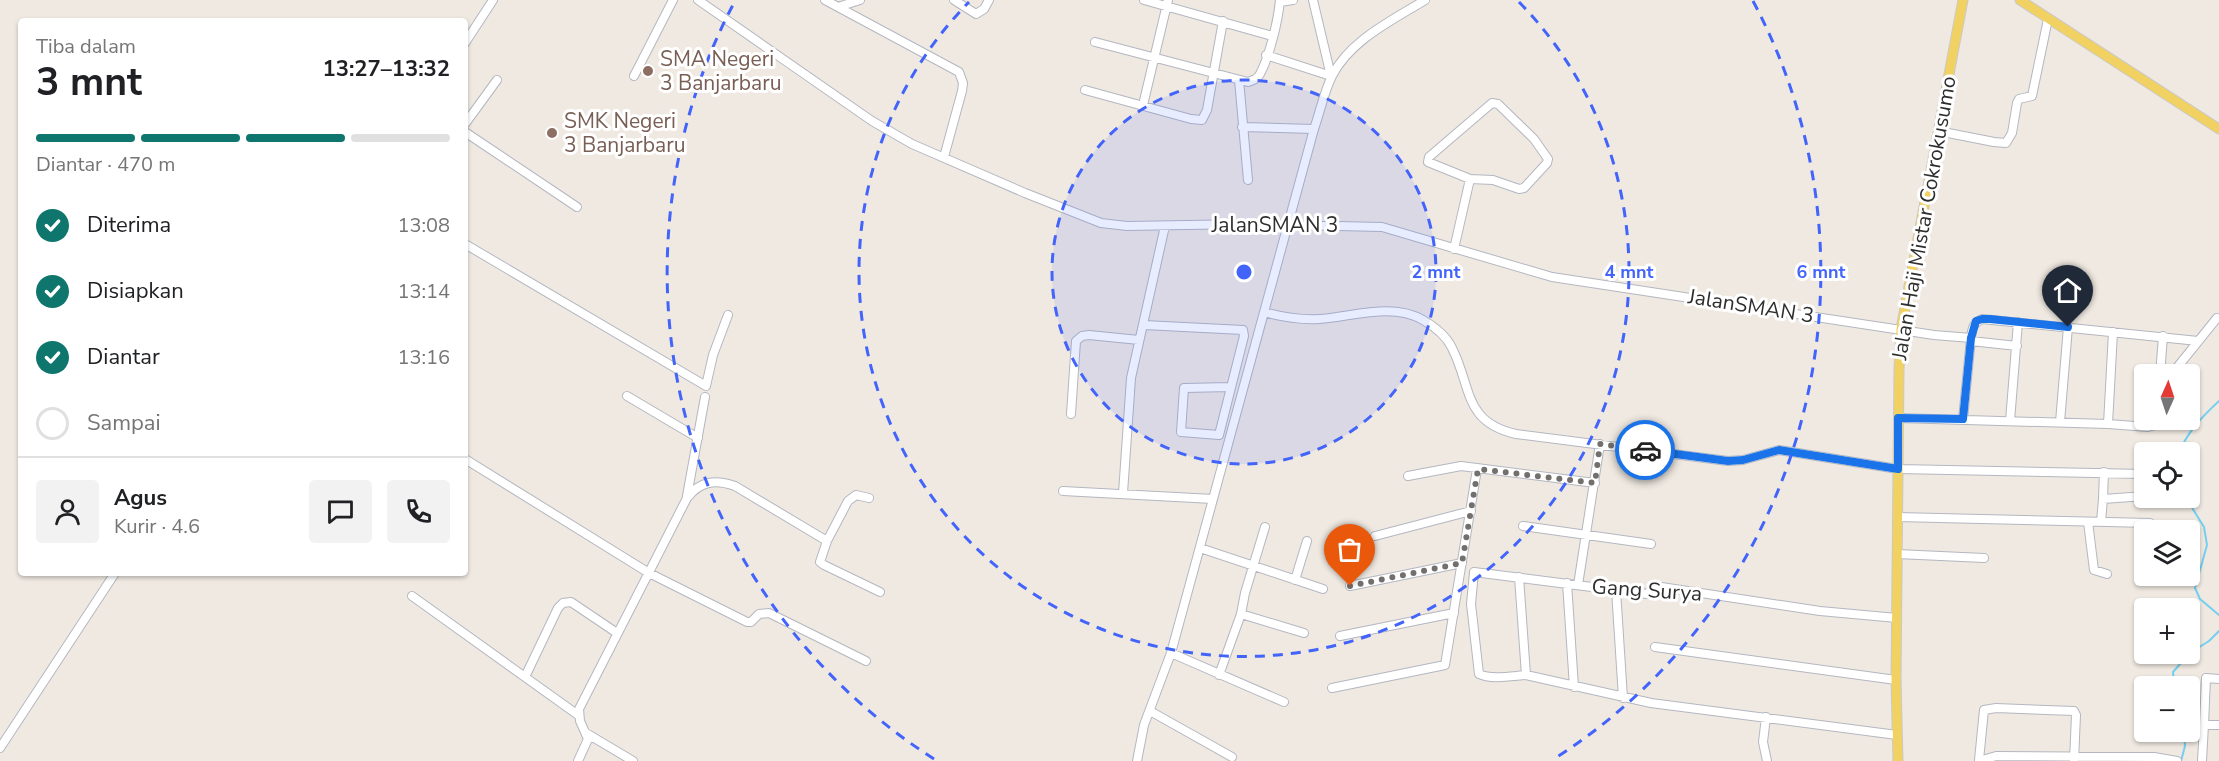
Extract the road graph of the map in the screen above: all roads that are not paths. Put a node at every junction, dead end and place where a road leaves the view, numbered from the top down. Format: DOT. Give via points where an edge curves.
graph roads {
  1 [pos="493,0"];
  2 [pos="673,0"];
  3 [pos="698,0"];
  4 [pos="825,0"];
  5 [pos="860,0"];
  6 [pos="954,0"];
  7 [pos="989,0"];
  8 [pos="1144,0"];
  9 [pos="1293,0"];
  10 [pos="1313,0"];
  11 [pos="1425,0"];
  12 [pos="1963,0"];
  13 [pos="2020,0"];
  14 [pos="1280,1"];
  15 [pos="1168,3"];
  16 [pos="838,7"];
  17 [pos="2048,19"];
  18 [pos="1223,21"];
  19 [pos="1272,36"];
  20 [pos="468,38"];
  21 [pos="1095,42"];
  22 [pos="1266,55"];
  23 [pos="1155,58"];
  24 [pos="1213,73"];
  25 [pos="634,76"];
  26 [pos="1331,76"];
  27 [pos="497,80"];
  28 [pos="1239,80"];
  29 [pos="1085,90"];
  30 [pos="1143,105"];
  31 [pos="468,120"];
  32 [pos="1242,127"];
  33 [pos="1314,129"];
  34 [pos="2219,129"];
  35 [pos="1938,131"];
  36 [pos="468,134"];
  37 [pos="944,158"];
  38 [pos="1470,179"];
  39 [pos="1248,180"];
  40 [pos="577,207"];
  41 [pos="1165,225"];
  42 [pos="1288,226"];
  43 [pos="468,246"];
  44 [pos="1454,249"];
  45 [pos="1264,312"];
  46 [pos="728,315"];
  47 [pos="2217,318"];
  48 [pos="2018,322"];
  49 [pos="1144,324"];
  50 [pos="2068,327"];
  51 [pos="1901,329"];
  52 [pos="2113,332"];
  53 [pos="2163,336"];
  54 [pos="1139,340"];
  55 [pos="1971,340"];
  56 [pos="2198,341"];
  57 [pos="2017,345"];
  58 [pos="2161,364"];
  59 [pos="2180,364"];
  60 [pos="1230,387"];
  61 [pos="627,396"];
  62 [pos="705,397"];
  63 [pos="1071,414"];
  64 [pos="1898,418"];
  65 [pos="1963,419"];
  66 [pos="2010,421"];
  67 [pos="2060,422"];
  68 [pos="2108,424"];
  69 [pos="2134,426"];
  70 [pos="698,438"];
  71 [pos="1600,444"];
  72 [pos="468,461"];
  73 [pos="1478,469"];
  74 [pos="1898,469"];
  75 [pos="2104,472"];
  76 [pos="2134,473"];
  77 [pos="1408,476"];
  78 [pos="1595,483"];
  79 [pos="1063,491"];
  80 [pos="1123,493"];
  81 [pos="2134,497"];
  82 [pos="687,498"];
  83 [pos="869,498"];
  84 [pos="1213,499"];
  85 [pos="2103,499"];
  86 [pos="1471,511"];
  87 [pos="1898,517"];
  88 [pos="2088,522"];
  89 [pos="2101,522"];
  90 [pos="2134,523"];
  91 [pos="1523,526"];
  92 [pos="1265,527"];
  93 [pos="1586,535"];
  94 [pos="1375,536"];
  95 [pos="827,541"];
  96 [pos="1307,541"];
  97 [pos="1651,544"];
  98 [pos="1200,548"];
  99 [pos="1897,554"];
  100 [pos="1984,558"];
  101 [pos="1253,566"];
  102 [pos="1461,567"];
  103 [pos="1474,572"];
  104 [pos="649,573"];
  105 [pos="2107,574"];
  106 [pos="113,576"];
  107 [pos="1519,577"];
  108 [pos="1295,580"];
  109 [pos="1567,583"];
  110 [pos="1578,585"];
  111 [pos="1350,586"];
  112 [pos="1323,589"];
  113 [pos="1616,590"];
  114 [pos="880,592"];
  115 [pos="412,596"];
  116 [pos="1454,613"];
  117 [pos="1241,614"];
  118 [pos="1897,618"];
  119 [pos="617,633"];
  120 [pos="1304,633"];
  121 [pos="1340,636"];
  122 [pos="1655,647"];
  123 [pos="1171,653"];
  124 [pos="866,661"];
  125 [pos="1220,675"];
  126 [pos="1526,675"];
  127 [pos="525,677"];
  128 [pos="2219,679"];
  129 [pos="1896,680"];
  130 [pos="1574,687"];
  131 [pos="1332,688"];
  132 [pos="1623,698"];
  133 [pos="1284,702"];
  134 [pos="1150,711"];
  135 [pos="578,715"];
  136 [pos="1766,717"];
  137 [pos="2204,724"];
  138 [pos="2219,725"];
  139 [pos="586,733"];
  140 [pos="1897,735"];
  141 [pos="0,748"];
  142 [pos="1232,757"];
  143 [pos="2074,759"];
  144 [pos="578,761"];
  145 [pos="633,761"];
  146 [pos="1137,761"];
  147 [pos="1767,761"];
  148 [pos="1898,761"];
  149 [pos="1979,761"];
  150 [pos="2177,761"];
  151 [pos="2202,761"];
  1 -- 20 [label="street"];
  2 -- 25 [label="street"];
  3 -- 37 [label="street, JalanSMAN 3" via="872,122"];
  4 -- 16 [label="street"];
  5 -- 16 [label="street"];
  6 -- 7 [label="street" via="976,14"];
  8 -- 15 [label="street"];
  9 -- 14 [label="street"];
  10 -- 26 [label="street"];
  11 -- 26 [label="street" via="1358,44"];
  12 -- 35 [label="main road, Jalan Haji Mistar Cokrokusumo"];
  13 -- 17 [label="main road"];
  14 -- 19 [label="street"];
  15 -- 18 [label="street"];
  15 -- 23 [label="street"];
  16 -- 37 [label="street" via="959,72 962,91"];
  17 -- 34 [label="main road"];
  17 -- 35 [label="street" via="2032,96 2019,99 2009,140 2002,144"];
  18 -- 19 [label="street"];
  18 -- 24 [label="street"];
  19 -- 22 [label="street"];
  21 -- 23 [label="street"];
  22 -- 26 [label="street"];
  22 -- 28 [label="street" via="1255,80"];
  23 -- 24 [label="street"];
  23 -- 30 [label="street"];
  24 -- 28 [label="street"];
  24 -- 30 [label="street" via="1202,120"];
  26 -- 33 [label="street"];
  27 -- 31 [label="street"];
  28 -- 32 [label="street"];
  29 -- 30 [label="street"];
  32 -- 33 [label="street"];
  32 -- 39 [label="street"];
  33 -- 42 [label="street"];
  35 -- 51 [label="main road, Jalan Haji Mistar Cokrokusumo"];
  36 -- 40 [label="street"];
  37 -- 41 [label="street, JalanSMAN 3" via="1101,223"];
  38 -- 38 [label="street" via="1524,188 1548,159 1534,139 1492,103 1427,160"];
  38 -- 44 [label="street"];
  41 -- 42 [label="street, JalanSMAN 3"];
  41 -- 49 [label="street"];
  42 -- 44 [label="street, JalanSMAN 3" via="1382,227"];
  42 -- 45 [label="street"];
  43 -- 46 [label="street" via="706,386"];
  44 -- 51 [label="street, JalanSMAN 3" via="1552,277"];
  45 -- 71 [label="street" via="1318,319 1383,312 1421,319 1443,334 1452,346 1468,397 1496,428"];
  45 -- 84 [label="street"];
  47 -- 56 [label="street"];
  48 -- 50 [label="street"];
  48 -- 55 [label="street" via="1976,321"];
  48 -- 57 [label="street"];
  49 -- 54 [label="street"];
  49 -- 60 [label="street" via="1243,330"];
  50 -- 52 [label="street"];
  50 -- 67 [label="street"];
  51 -- 55 [label="street, JalanSMAN 3"];
  51 -- 64 [label="main road, Jalan Haji Mistar Cokrokusumo"];
  52 -- 53 [label="street"];
  52 -- 68 [label="street"];
  53 -- 56 [label="street"];
  53 -- 58 [label="street"];
  54 -- 63 [label="street" via="1082,336 1076,341"];
  54 -- 80 [label="street" via="1131,378"];
  55 -- 57 [label="street, JalanSMAN 3"];
  55 -- 65 [label="street"];
  56 -- 59 [label="street"];
  57 -- 66 [label="street"];
  60 -- 60 [label="street" via="1219,435 1180,432 1184,388"];
  61 -- 70 [label="street"];
  62 -- 70 [label="street"];
  64 -- 65 [label="street"];
  64 -- 74 [label="main road, Jalan Haji Mistar Cokrokusumo"];
  65 -- 66 [label="street"];
  66 -- 67 [label="street"];
  67 -- 68 [label="street"];
  68 -- 69 [label="street"];
  70 -- 82 [label="street"];
  71 -- 74 [label="street" via="1728,461 1779,450"];
  71 -- 78 [label="street"];
  72 -- 104 [label="street"];
  73 -- 77 [label="street" via="1461,466"];
  73 -- 78 [label="street"];
  73 -- 86 [label="street"];
  74 -- 75 [label="street"];
  74 -- 87 [label="main road, Jalan Haji Mistar Cokrokusumo"];
  75 -- 76 [label="street"];
  75 -- 85 [label="street"];
  78 -- 93 [label="street"];
  79 -- 80 [label="street"];
  80 -- 84 [label="street"];
  81 -- 85 [label="street"];
  82 -- 95 [label="street" via="704,483 724,482"];
  82 -- 104 [label="street"];
  83 -- 95 [label="street" via="856,495 848,501"];
  84 -- 98 [label="street"];
  85 -- 89 [label="street"];
  86 -- 94 [label="street"];
  86 -- 102 [label="street"];
  87 -- 88 [label="street"];
  87 -- 99 [label="main road, Jalan Haji Mistar Cokrokusumo"];
  88 -- 89 [label="street"];
  88 -- 105 [label="street" via="2094,570"];
  89 -- 90 [label="street"];
  91 -- 93 [label="street"];
  92 -- 101 [label="street"];
  93 -- 97 [label="street"];
  93 -- 110 [label="street"];
  95 -- 114 [label="street" via="820,562"];
  96 -- 108 [label="street"];
  98 -- 101 [label="street"];
  98 -- 123 [label="street"];
  99 -- 100 [label="street"];
  99 -- 118 [label="main road, Jalan Haji Mistar Cokrokusumo"];
  101 -- 108 [label="street"];
  101 -- 117 [label="street"];
  102 -- 103 [label="street, Gang Surya"];
  102 -- 111 [label="street"];
  102 -- 116 [label="street"];
  103 -- 107 [label="street, Gang Surya"];
  103 -- 126 [label="street" via="1471,604 1481,676"];
  104 -- 119 [label="street"];
  104 -- 124 [label="street" via="747,622 769,613"];
  106 -- 141 [label="street"];
  107 -- 109 [label="street, Gang Surya"];
  107 -- 126 [label="street"];
  108 -- 112 [label="street"];
  109 -- 110 [label="street, Gang Surya"];
  109 -- 130 [label="street"];
  110 -- 113 [label="street, Gang Surya"];
  113 -- 118 [label="street, Gang Surya" via="1647,594 1655,586 1820,611"];
  113 -- 132 [label="street"];
  115 -- 127 [label="street"];
  116 -- 121 [label="street"];
  116 -- 131 [label="street" via="1445,665"];
  117 -- 120 [label="street"];
  117 -- 125 [label="street"];
  118 -- 129 [label="main road, Jalan Haji Mistar Cokrokusumo"];
  119 -- 127 [label="street" via="571,602 563,603"];
  119 -- 135 [label="street"];
  122 -- 129 [label="street"];
  123 -- 125 [label="street"];
  123 -- 134 [label="street"];
  125 -- 133 [label="street"];
  126 -- 130 [label="street"];
  127 -- 135 [label="street"];
  128 -- 137 [label="street" via="2206,678"];
  129 -- 140 [label="main road, Jalan Haji Mistar Cokrokusumo"];
  130 -- 132 [label="street"];
  132 -- 136 [label="street"];
  134 -- 142 [label="street"];
  134 -- 146 [label="street"];
  135 -- 139 [label="street"];
  136 -- 140 [label="street"];
  136 -- 147 [label="street" via="1763,742"];
  137 -- 138 [label="street"];
  137 -- 151 [label="street"];
  139 -- 144 [label="street" via="587,745"];
  139 -- 145 [label="street"];
  140 -- 148 [label="main road, Jalan Haji Mistar Cokrokusumo"];
  143 -- 149 [label="street" via="1996,756"];
  143 -- 149 [label="street" via="2073,711 1989,708 1982,716"];
  143 -- 150 [label="street" via="2154,757"];
}
